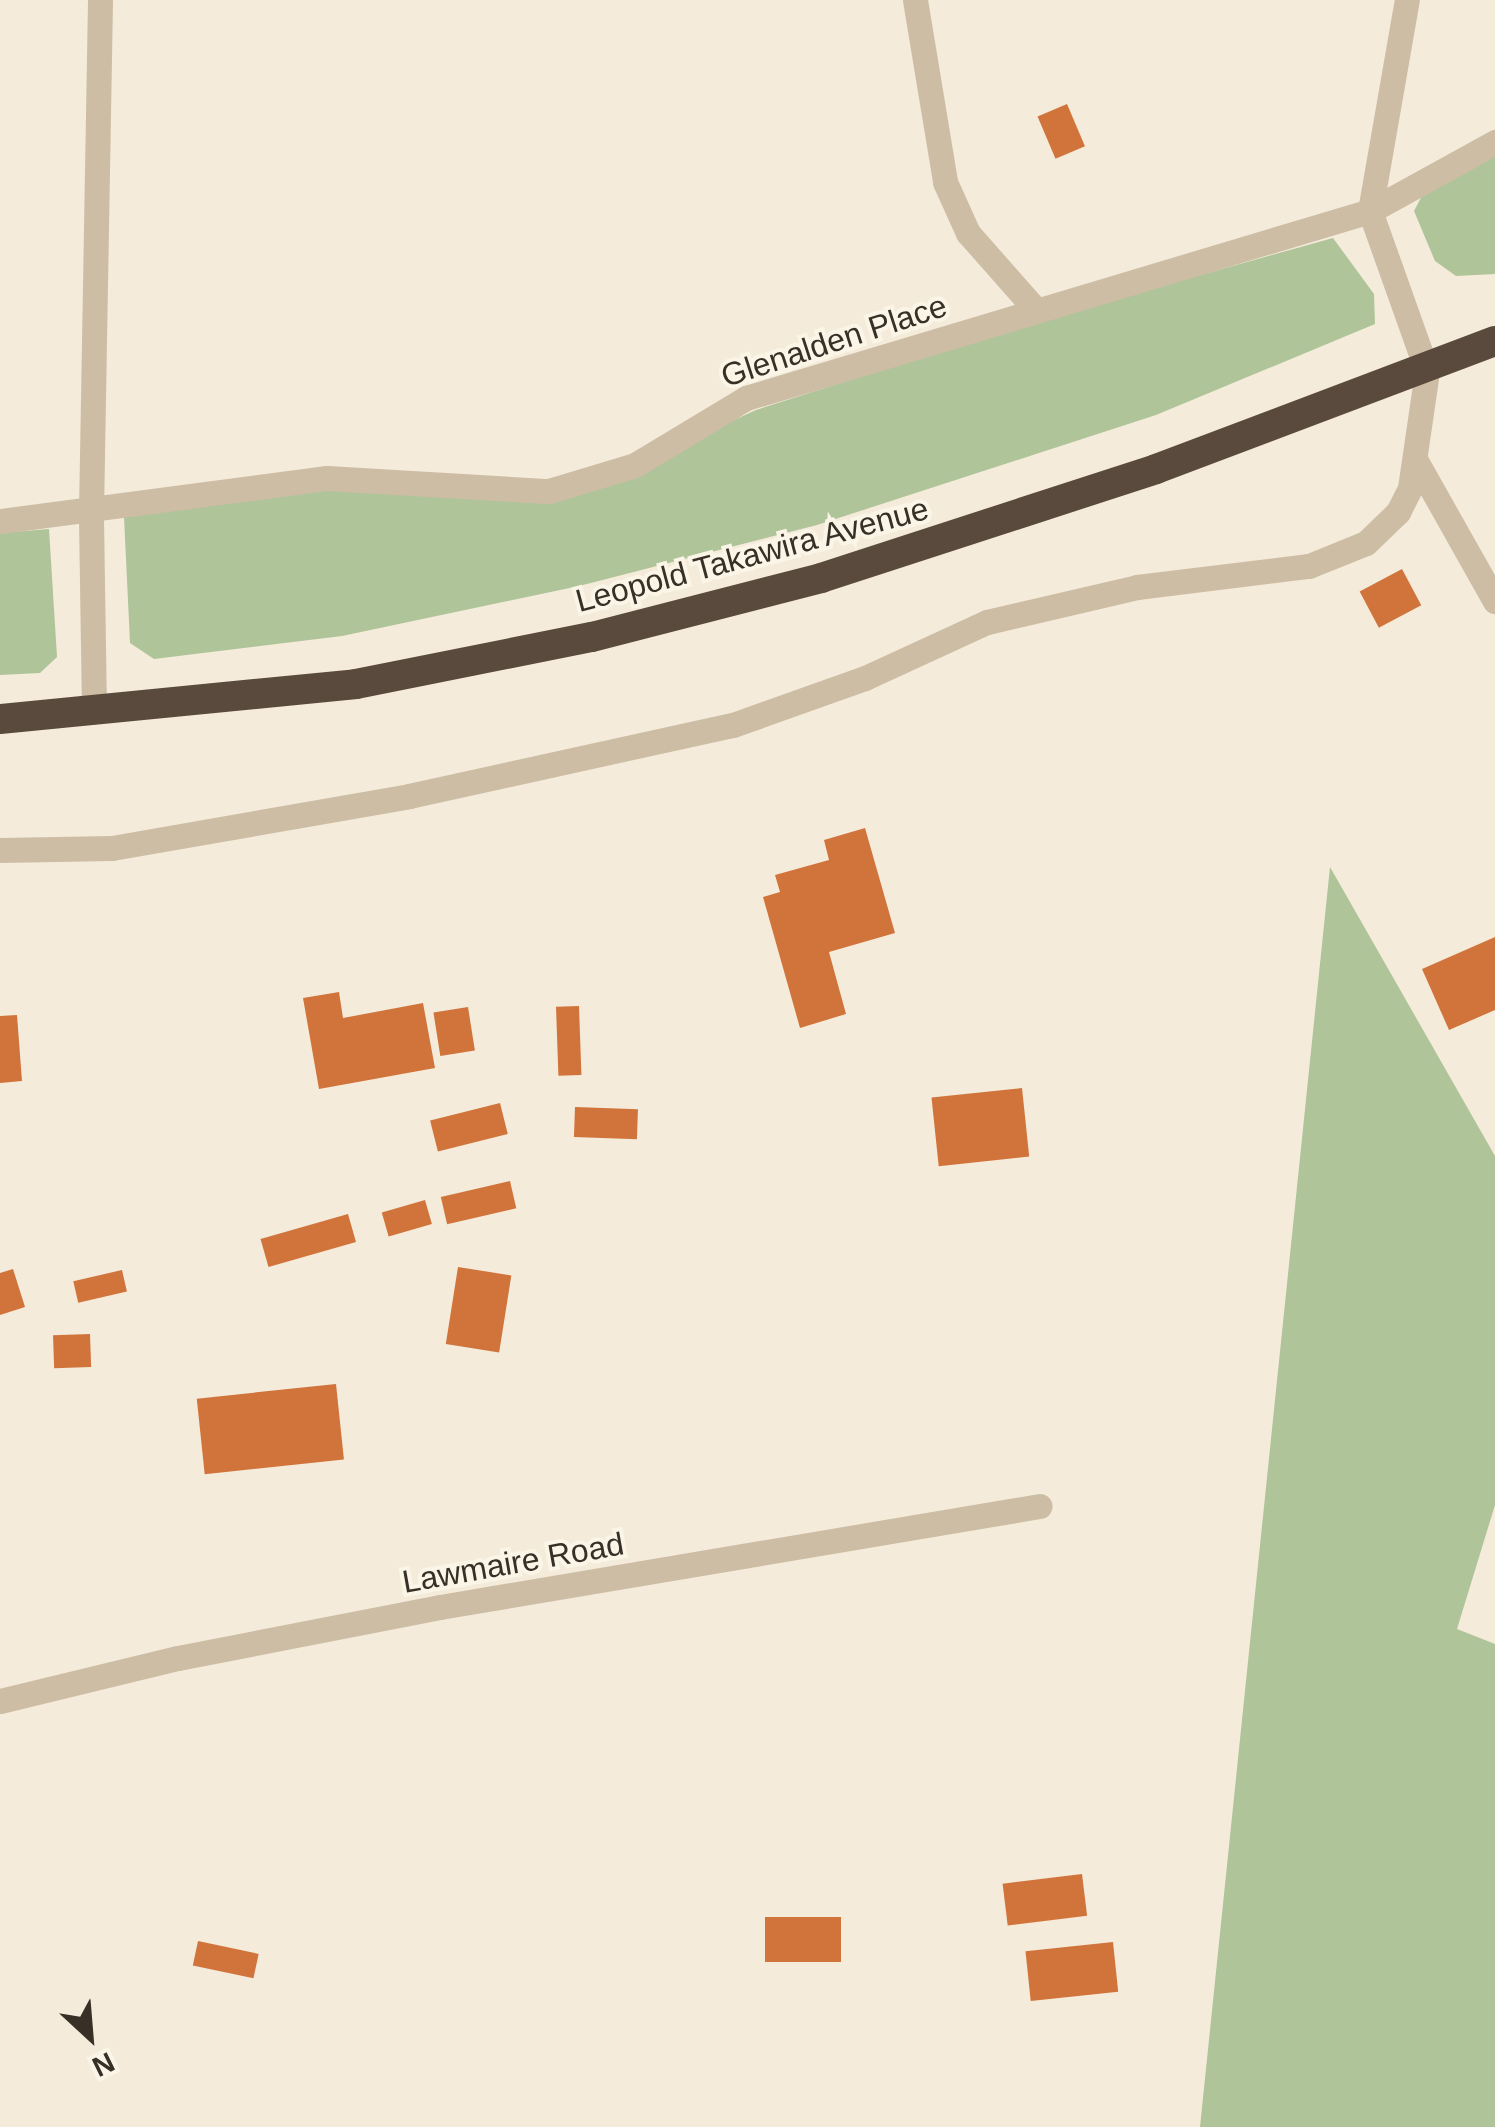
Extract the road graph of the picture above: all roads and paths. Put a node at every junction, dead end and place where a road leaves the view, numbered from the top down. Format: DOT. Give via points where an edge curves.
graph roads {
  1 [pos="100,0"];
  2 [pos="915,0"];
  3 [pos="1407,0"];
  4 [pos="1495,142"];
  5 [pos="1370,211"];
  6 [pos="1036,310"];
  7 [pos="1495,342"];
  8 [pos="1427,371"];
  9 [pos="1416,461"];
  10 [pos="91,512"];
  11 [pos="0,521"];
  12 [pos="1493,593"];
  13 [pos="94,710"];
  14 [pos="0,719"];
  15 [pos="0,850"];
  16 [pos="1040,1506"];
  17 [pos="0,1701"];
  1 -- 10 [label="street"];
  2 -- 6 [label="street" via="946,182 968,232"];
  3 -- 5 [label="street"];
  4 -- 5 [label="street, Glenalden Place"];
  5 -- 6 [label="street, Glenalden Place"];
  5 -- 8 [label="street"];
  6 -- 10 [label="street, Glenalden Place" via="746,398 635,465 549,491 327,478"];
  7 -- 8 [label="highway, Leopold Takawira Avenue"];
  8 -- 9 [label="street"];
  8 -- 13 [label="highway, Leopold Takawira Avenue" via="1156,469 821,578 592,637 356,684"];
  9 -- 12 [label="street"];
  9 -- 15 [label="street" via="1398,512 1339,558 1136,588 987,622 865,678 732,725 408,796 131,844"];
  10 -- 11 [label="street, Glenalden Place"];
  10 -- 13 [label="street"];
  13 -- 14 [label="highway, Leopold Takawira Avenue"];
  16 -- 17 [label="street, Lawmaire Road" via="421,1610"];
}
